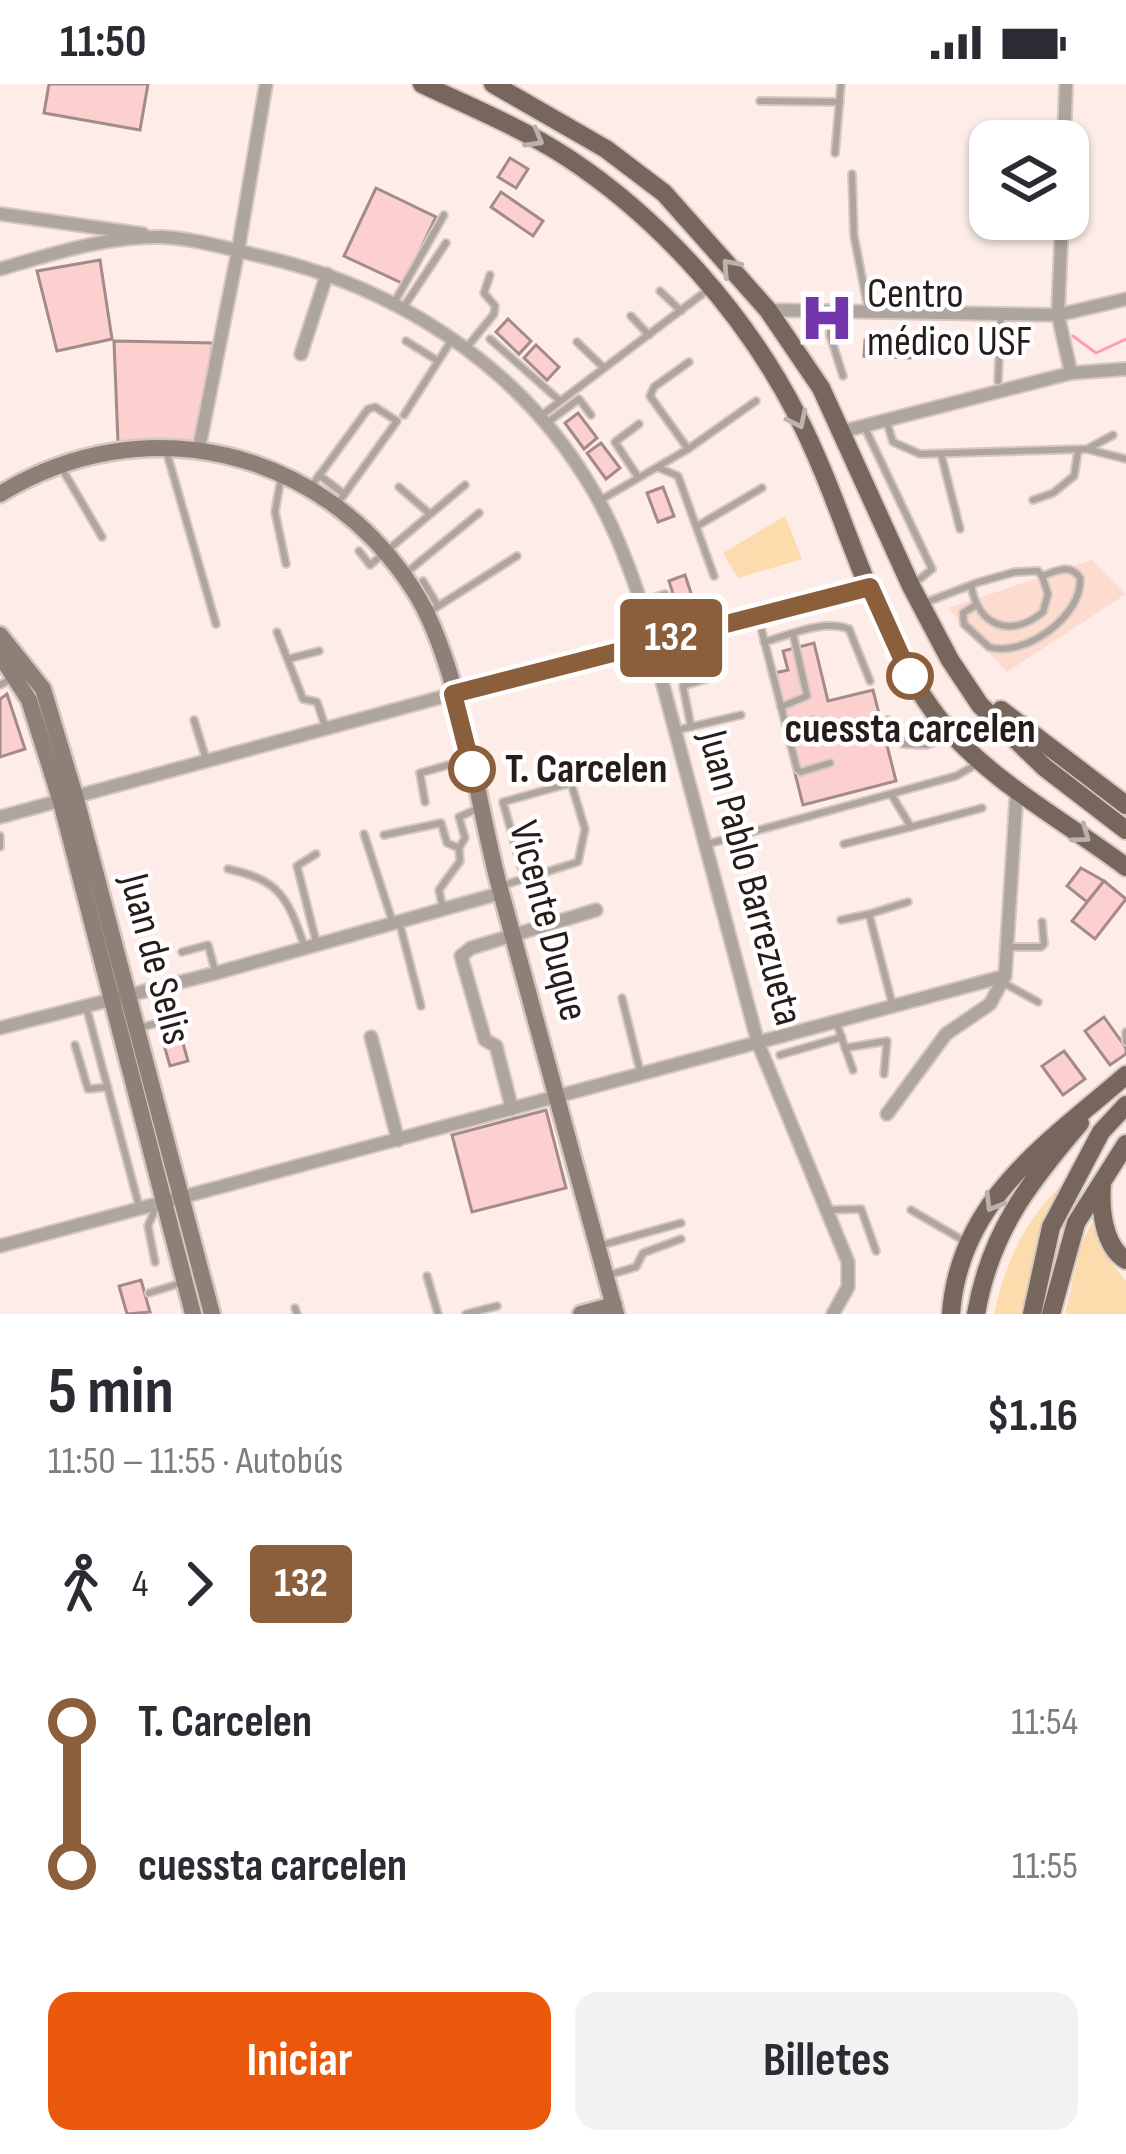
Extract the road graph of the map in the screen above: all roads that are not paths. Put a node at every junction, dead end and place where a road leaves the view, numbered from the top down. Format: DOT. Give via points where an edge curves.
graph roads {
  1 [pos="266,84"];
  2 [pos="493,84"];
  3 [pos="537,84"];
  4 [pos="841,84"];
  5 [pos="1066,84"];
  6 [pos="428,85"];
  7 [pos="760,101"];
  8 [pos="840,102"];
  9 [pos="544,110"];
  10 [pos="1065,120"];
  11 [pos="836,153"];
  12 [pos="852,174"];
  13 [pos="0,214"];
  14 [pos="444,215"];
  15 [pos="162,237"];
  16 [pos="1061,240"];
  17 [pos="446,243"];
  18 [pos="238,251"];
  19 [pos="0,269"];
  20 [pos="327,274"];
  21 [pos="490,275"];
  22 [pos="710,289"];
  23 [pos="660,291"];
  24 [pos="1126,299"];
  25 [pos="398,306"];
  26 [pos="769,310"];
  27 [pos="681,311"];
  28 [pos="832,312"];
  29 [pos="868,313"];
  30 [pos="1000,314"];
  31 [pos="1058,315"];
  32 [pos="631,316"];
  33 [pos="649,334"];
  34 [pos="453,338"];
  35 [pos="490,338"];
  36 [pos="406,341"];
  37 [pos="577,342"];
  38 [pos="467,347"];
  39 [pos="301,354"];
  40 [pos="438,362"];
  41 [pos="688,362"];
  42 [pos="604,368"];
  43 [pos="1126,369"];
  44 [pos="1071,373"];
  45 [pos="843,376"];
  46 [pos="998,381"];
  47 [pos="559,400"];
  48 [pos="756,400"];
  49 [pos="404,415"];
  50 [pos="591,416"];
  51 [pos="886,419"];
  52 [pos="542,420"];
  53 [pos="639,424"];
  54 [pos="864,424"];
  55 [pos="844,431"];
  56 [pos="1113,435"];
  57 [pos="165,446"];
  58 [pos="199,448"];
  59 [pos="688,449"];
  60 [pos="1082,450"];
  61 [pos="941,454"];
  62 [pos="1126,459"];
  63 [pos="59,464"];
  64 [pos="656,468"];
  65 [pos="282,475"];
  66 [pos="638,477"];
  67 [pos="314,482"];
  68 [pos="465,484"];
  69 [pos="399,487"];
  70 [pos="762,488"];
  71 [pos="0,494"];
  72 [pos="340,500"];
  73 [pos="599,500"];
  74 [pos="1033,500"];
  75 [pos="904,508"];
  76 [pos="479,513"];
  77 [pos="430,514"];
  78 [pos="881,518"];
  79 [pos="699,526"];
  80 [pos="960,529"];
  81 [pos="102,537"];
  82 [pos="358,550"];
  83 [pos="386,552"];
  84 [pos="517,556"];
  85 [pos="286,564"];
  86 [pos="403,575"];
  87 [pos="714,576"];
  88 [pos="1042,576"];
  89 [pos="423,580"];
  90 [pos="970,585"];
  91 [pos="911,586"];
  92 [pos="870,587"];
  93 [pos="665,594"];
  94 [pos="641,602"];
  95 [pos="921,605"];
  96 [pos="976,605"];
  97 [pos="432,610"];
  98 [pos="758,616"];
  99 [pos="216,624"];
  100 [pos="277,632"];
  101 [pos="793,634"];
  102 [pos="0,635"];
  103 [pos="764,642"];
  104 [pos="653,643"];
  105 [pos="319,651"];
  106 [pos="0,655"];
  107 [pos="288,659"];
  108 [pos="950,661"];
  109 [pos="712,677"];
  110 [pos="8,680"];
  111 [pos="870,681"];
  112 [pos="453,694"];
  113 [pos="781,706"];
  114 [pos="741,715"];
  115 [pos="194,720"];
  116 [pos="814,720"];
  117 [pos="888,720"];
  118 [pos="684,728"];
  119 [pos="786,728"];
  120 [pos="326,729"];
  121 [pos="953,734"];
  122 [pos="469,759"];
  123 [pos="207,762"];
  124 [pos="981,762"];
  125 [pos="830,764"];
  126 [pos="1017,787"];
  127 [pos="891,794"];
  128 [pos="69,801"];
  129 [pos="425,802"];
  130 [pos="1126,805"];
  131 [pos="481,808"];
  132 [pos="982,808"];
  133 [pos="0,817"];
  134 [pos="911,826"];
  135 [pos="1125,827"];
  136 [pos="364,834"];
  137 [pos="384,835"];
  138 [pos="0,836"];
  139 [pos="708,844"];
  140 [pos="844,844"];
  141 [pos="0,847"];
  142 [pos="459,848"];
  143 [pos="316,854"];
  144 [pos="1126,867"];
  145 [pos="228,869"];
  146 [pos="525,880"];
  147 [pos="500,890"];
  148 [pos="908,902"];
  149 [pos="443,909"];
  150 [pos="596,910"];
  151 [pos="869,914"];
  152 [pos="842,920"];
  153 [pos="396,922"];
  154 [pos="1042,922"];
  155 [pos="512,935"];
  156 [pos="311,946"];
  157 [pos="1006,947"];
  158 [pos="182,952"];
  159 [pos="216,973"];
  160 [pos="1003,979"];
  161 [pos="118,998"];
  162 [pos="622,998"];
  163 [pos="1038,1002"];
  164 [pos="86,1006"];
  165 [pos="421,1006"];
  166 [pos="893,1006"];
  167 [pos="169,1020"];
  168 [pos="836,1022"];
  169 [pos="0,1028"];
  170 [pos="135,1029"];
  171 [pos="1126,1031"];
  172 [pos="371,1037"];
  173 [pos="842,1037"];
  174 [pos="1126,1042"];
  175 [pos="758,1043"];
  176 [pos="76,1045"];
  177 [pos="845,1048"];
  178 [pos="780,1055"];
  179 [pos="853,1070"];
  180 [pos="884,1074"];
  181 [pos="641,1075"];
  182 [pos="1126,1075"];
  183 [pos="108,1087"];
  184 [pos="1106,1092"];
  185 [pos="559,1096"];
  186 [pos="1126,1105"];
  187 [pos="512,1109"];
  188 [pos="887,1114"];
  189 [pos="1102,1132"];
  190 [pos="398,1140"];
  191 [pos="1126,1144"];
  192 [pos="1034,1178"];
  193 [pos="1102,1179"];
  194 [pos="168,1204"];
  195 [pos="828,1210"];
  196 [pos="911,1210"];
  197 [pos="141,1211"];
  198 [pos="681,1223"];
  199 [pos="680,1239"];
  200 [pos="969,1244"];
  201 [pos="0,1246"];
  202 [pos="598,1246"];
  203 [pos="876,1251"];
  204 [pos="1126,1260"];
  205 [pos="155,1262"];
  206 [pos="428,1276"];
  207 [pos="606,1276"];
  208 [pos="185,1282"];
  209 [pos="149,1293"];
  210 [pos="496,1306"];
  211 [pos="615,1310"];
  212 [pos="193,1314"];
  213 [pos="212,1314"];
  214 [pos="438,1314"];
  215 [pos="466,1314"];
  216 [pos="581,1314"];
  217 [pos="833,1314"];
  218 [pos="951,1314"];
  219 [pos="976,1314"];
  220 [pos="1032,1314"];
  221 [pos="1051,1314"];
  1 -- 18 [label="street"];
  2 -- 9 [label="main road"];
  3 -- 9 [label="main road"];
  4 -- 8 [label="lane"];
  5 -- 10 [label="street"];
  6 -- 22 [label="main road, one-way" via="570,159 633,209"];
  7 -- 8 [label="lane"];
  8 -- 11 [label="lane"];
  26 -- 9 [label="main road, one-way" via="664,194"];
  12 -- 29 [label="lane"];
  13 -- 15 [label="street"];
  14 -- 25 [label="lane"];
  15 -- 18 [label="street, Juan Pablo Barrezueta"];
  15 -- 19 [label="street, Juan Pablo Barrezueta" via="79,246"];
  16 -- 31 [label="street"];
  17 -- 25 [label="lane"];
  18 -- 20 [label="street, Juan Pablo Barrezueta"];
  18 -- 58 [label="street"];
  20 -- 25 [label="street, Juan Pablo Barrezueta"];
  20 -- 39 [label="street"];
  21 -- 38 [label="lane" via="484,293 495,310"];
  22 -- 27 [label="lane"];
  22 -- 92 [label="main road, one-way" via="746,330 797,415"];
  23 -- 27 [label="lane"];
  24 -- 31 [label="street"];
  25 -- 34 [label="street, Juan Pablo Barrezueta"];
  26 -- 28 [label="street"];
  26 -- 55 [label="main road"];
  27 -- 33 [label="lane"];
  28 -- 29 [label="street"];
  28 -- 45 [label="lane"];
  29 -- 30 [label="street"];
  30 -- 31 [label="street"];
  30 -- 46 [label="lane"];
  31 -- 44 [label="street"];
  32 -- 33 [label="lane"];
  33 -- 42 [label="lane"];
  34 -- 38 [label="street, Juan Pablo Barrezueta"];
  34 -- 40 [label="lane"];
  35 -- 47 [label="lane"];
  36 -- 40 [label="lane"];
  37 -- 42 [label="lane"];
  38 -- 52 [label="street, Juan Pablo Barrezueta"];
  40 -- 49 [label="lane"];
  41 -- 59 [label="lane" via="650,396"];
  42 -- 47 [label="lane"];
  43 -- 44 [label="street"];
  44 -- 51 [label="street"];
  47 -- 52 [label="lane"];
  48 -- 59 [label="lane"];
  50 -- 52 [label="lane" via="579,399"];
  51 -- 54 [label="street"];
  51 -- 61 [label="lane" via="904,450"];
  52 -- 73 [label="street, Juan Pablo Barrezueta"];
  53 -- 66 [label="lane" via="615,442"];
  54 -- 55 [label="street"];
  54 -- 75 [label="lane"];
  55 -- 78 [label="main road"];
  56 -- 60 [label="lane"];
  57 -- 58 [label="street, Vicente Duque"];
  57 -- 63 [label="street, Vicente Duque"];
  57 -- 99 [label="lane"];
  58 -- 65 [label="street, Vicente Duque"];
  59 -- 64 [label="lane"];
  60 -- 61 [label="lane"];
  60 -- 62 [label="lane"];
  60 -- 74 [label="lane" via="1074,476"];
  61 -- 80 [label="lane"];
  63 -- 71 [label="street, Vicente Duque"];
  63 -- 81 [label="lane"];
  64 -- 66 [label="lane"];
  64 -- 79 [label="lane" via="678,476"];
  65 -- 67 [label="street, Vicente Duque"];
  65 -- 85 [label="lane" via="275,512"];
  66 -- 73 [label="lane"];
  67 -- 72 [label="street, Vicente Duque"];
  67 -- 72 [label="lane" via="368,409 398,421"];
  68 -- 77 [label="lane"];
  69 -- 77 [label="lane"];
  70 -- 79 [label="lane"];
  72 -- 83 [label="street, Vicente Duque"];
  73 -- 94 [label="street, Juan Pablo Barrezueta"];
  75 -- 78 [label="lane"];
  75 -- 91 [label="lane" via="932,569"];
  76 -- 86 [label="lane"];
  77 -- 83 [label="lane"];
  78 -- 91 [label="main road"];
  79 -- 87 [label="lane"];
  82 -- 83 [label="lane" via="370,565"];
  83 -- 86 [label="street, Vicente Duque"];
  84 -- 97 [label="lane"];
  86 -- 97 [label="street, Vicente Duque"];
  88 -- 90 [label="lane" via="1027,571"];
  88 -- 96 [label="lane" via="1043,612 1024,624 992,625"];
  88 -- 96 [label="lane" via="1073,570 1080,595 1063,619 1016,648 988,647 964,624 963,613"];
  89 -- 97 [label="lane"];
  90 -- 95 [label="lane"];
  90 -- 96 [label="lane"];
  91 -- 95 [label="main road"];
  92 -- 98 [label="street"];
  92 -- 121 [label="main road" via="910,676"];
  93 -- 94 [label="lane"];
  94 -- 104 [label="street, Juan Pablo Barrezueta"];
  95 -- 108 [label="main road"];
  97 -- 112 [label="street, Vicente Duque"];
  98 -- 103 [label="lane"];
  98 -- 104 [label="street"];
  100 -- 107 [label="lane"];
  101 -- 103 [label="lane"];
  101 -- 111 [label="lane" via="849,628"];
  101 -- 113 [label="lane" via="807,696"];
  102 -- 128 [label="street, Juan de Selis" via="43,689"];
  103 -- 113 [label="lane"];
  104 -- 112 [label="street"];
  104 -- 118 [label="street, Juan Pablo Barrezueta"];
  105 -- 107 [label="lane"];
  106 -- 110 [label="street, Juan de Selis"];
  107 -- 120 [label="lane"];
  108 -- 130 [label="main road" via="1036,740"];
  108 -- 135 [label="main road" via="1022,747"];
  109 -- 118 [label="lane" via="682,686"];
  110 -- 128 [label="street, Juan de Selis" via="28,700"];
  112 -- 120 [label="street"];
  112 -- 122 [label="street, Vicente Duque"];
  113 -- 119 [label="lane"];
  114 -- 118 [label="lane"];
  115 -- 123 [label="lane"];
  116 -- 119 [label="lane"];
  117 -- 121 [label="lane" via="903,744"];
  118 -- 139 [label="street, Juan Pablo Barrezueta"];
  119 -- 125 [label="lane" via="799,771"];
  120 -- 123 [label="street"];
  121 -- 124 [label="main road"];
  122 -- 129 [label="lane" via="420,772"];
  122 -- 131 [label="street, Vicente Duque"];
  123 -- 128 [label="street"];
  124 -- 126 [label="main road"];
  124 -- 127 [label="lane"];
  126 -- 144 [label="main road, one-way"];
  126 -- 157 [label="street"];
  127 -- 134 [label="lane"];
  127 -- 139 [label="lane"];
  128 -- 133 [label="street"];
  128 -- 161 [label="street, Juan de Selis"];
  131 -- 142 [label="lane" via="459,817"];
  131 -- 147 [label="street, Vicente Duque"];
  132 -- 134 [label="lane"];
  134 -- 140 [label="lane"];
  136 -- 153 [label="lane"];
  137 -- 142 [label="lane" via="437,821 447,843"];
  138 -- 141 [label="lane"];
  139 -- 175 [label="street, Juan Pablo Barrezueta"];
  142 -- 149 [label="lane" via="459,866 438,893"];
  143 -- 156 [label="lane" via="297,866"];
  145 -- 156 [label="lane" via="273,884"];
  146 -- 146 [label="lane" via="503,802 571,783 585,829 578,862"];
  146 -- 147 [label="lane"];
  147 -- 149 [label="street"];
  147 -- 155 [label="street, Vicente Duque"];
  148 -- 151 [label="lane"];
  149 -- 153 [label="street"];
  150 -- 155 [label="street"];
  151 -- 152 [label="lane"];
  151 -- 166 [label="lane"];
  153 -- 156 [label="street"];
  153 -- 165 [label="lane"];
  154 -- 157 [label="lane" via="1041,947"];
  155 -- 185 [label="street, Vicente Duque"];
  155 -- 187 [label="street" via="467,949 461,960"];
  156 -- 159 [label="street"];
  157 -- 160 [label="street"];
  158 -- 159 [label="lane" via="208,945"];
  159 -- 161 [label="street"];
  160 -- 163 [label="lane"];
  160 -- 166 [label="street"];
  160 -- 188 [label="street" via="990,1004 946,1034"];
  161 -- 164 [label="street"];
  161 -- 170 [label="street, Juan de Selis"];
  161 -- 194 [label="street, Juan de Selis"];
  162 -- 181 [label="lane"];
  164 -- 169 [label="street"];
  164 -- 183 [label="lane"];
  166 -- 168 [label="street"];
  167 -- 170 [label="lane"];
  168 -- 173 [label="lane"];
  168 -- 175 [label="street"];
  170 -- 194 [label="street, Juan de Selis"];
  171 -- 174 [label="lane"];
  172 -- 190 [label="street"];
  173 -- 177 [label="lane"];
  173 -- 178 [label="lane"];
  175 -- 181 [label="street"];
  175 -- 195 [label="street, Juan Pablo Barrezueta"];
  176 -- 183 [label="lane" via="88,1089"];
  177 -- 179 [label="lane"];
  177 -- 180 [label="lane" via="887,1041"];
  181 -- 185 [label="street"];
  182 -- 184 [label="main road"];
  183 -- 197 [label="lane"];
  184 -- 192 [label="main road"];
  184 -- 200 [label="main road, one-way" via="1012,1174"];
  185 -- 187 [label="street"];
  185 -- 202 [label="street, Vicente Duque"];
  186 -- 189 [label="main road"];
  187 -- 190 [label="street"];
  189 -- 192 [label="main road"];
  189 -- 220 [label="main road" via="1051,1227"];
  190 -- 194 [label="street"];
  191 -- 193 [label="main road"];
  192 -- 219 [label="main road" via="986,1264"];
  193 -- 204 [label="main road" via="1106,1226"];
  193 -- 221 [label="main road" via="1076,1223"];
  194 -- 197 [label="street"];
  194 -- 205 [label="lane" via="148,1226"];
  194 -- 208 [label="street, Juan de Selis"];
  194 -- 213 [label="street, Juan de Selis"];
  195 -- 203 [label="lane" via="860,1209"];
  195 -- 217 [label="street, Juan Pablo Barrezueta" via="850,1272"];
  196 -- 200 [label="lane"];
  197 -- 201 [label="street"];
  198 -- 202 [label="lane"];
  199 -- 207 [label="lane"];
  200 -- 218 [label="main road"];
  202 -- 207 [label="street, Vicente Duque"];
  206 -- 214 [label="lane"];
  207 -- 211 [label="street, Vicente Duque"];
  208 -- 209 [label="lane"];
  208 -- 212 [label="street, Juan de Selis"];
  210 -- 215 [label="lane"];
  211 -- 216 [label="street"];
}
